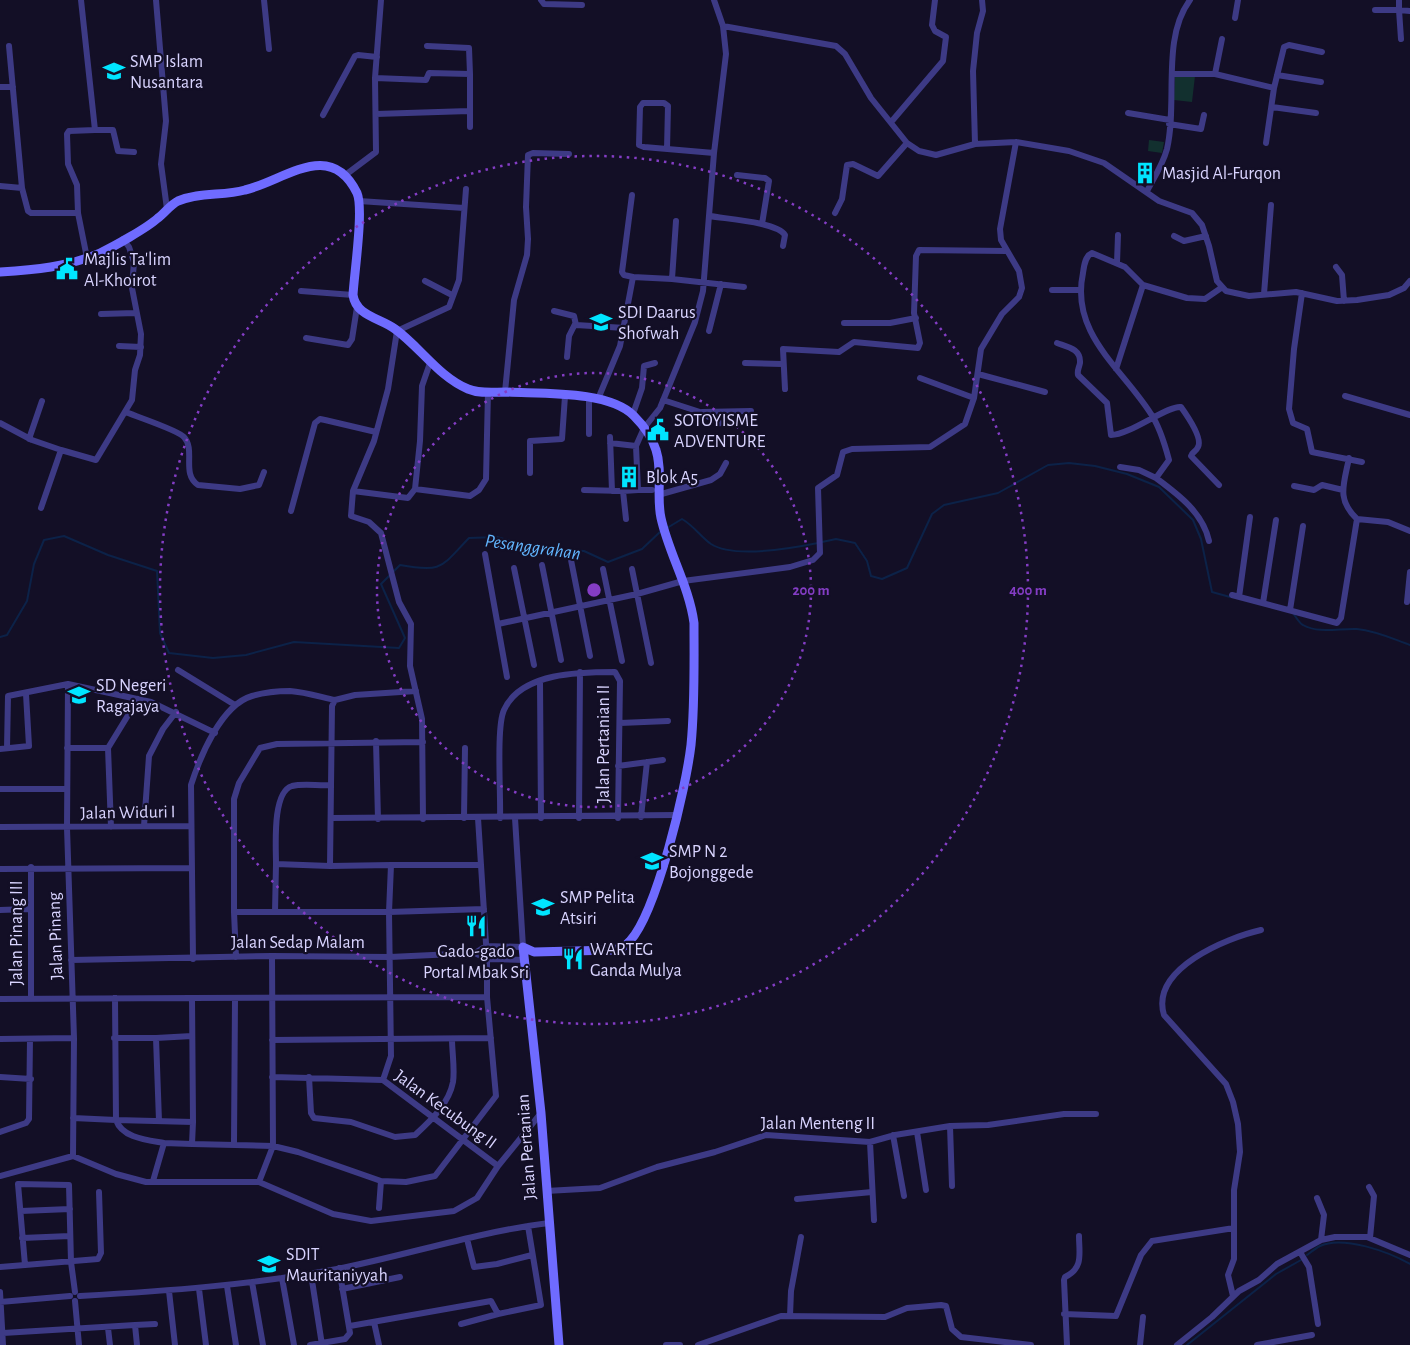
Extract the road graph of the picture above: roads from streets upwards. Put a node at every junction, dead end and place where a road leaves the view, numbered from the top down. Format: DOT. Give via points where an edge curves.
graph roads {
  1 [pos="82,0"];
  2 [pos="156,0"];
  3 [pos="264,0"];
  4 [pos="381,0"];
  5 [pos="542,0"];
  6 [pos="714,0"];
  7 [pos="935,0"];
  8 [pos="982,0"];
  9 [pos="1190,0"];
  10 [pos="1238,0"];
  11 [pos="1399,0"];
  12 [pos="582,5"];
  13 [pos="1375,10"];
  14 [pos="1400,10"];
  15 [pos="1410,11"];
  16 [pos="1235,18"];
  17 [pos="722,26"];
  18 [pos="1401,39"];
  19 [pos="1222,40"];
  20 [pos="9,46"];
  21 [pos="427,46"];
  22 [pos="269,50"];
  23 [pos="1322,52"];
  24 [pos="377,57"];
  25 [pos="470,74"];
  26 [pos="1174,74"];
  27 [pos="1215,74"];
  28 [pos="1277,74"];
  29 [pos="375,78"];
  30 [pos="1321,82"];
  31 [pos="0,87"];
  32 [pos="12,87"];
  33 [pos="1274,88"];
  34 [pos="1272,107"];
  35 [pos="469,111"];
  36 [pos="1128,113"];
  37 [pos="1316,113"];
  38 [pos="376,114"];
  39 [pos="323,115"];
  40 [pos="1204,115"];
  41 [pos="892,121"];
  42 [pos="1169,122"];
  43 [pos="470,127"];
  44 [pos="95,130"];
  45 [pos="1016,142"];
  46 [pos="907,143"];
  47 [pos="1266,143"];
  48 [pos="975,144"];
  49 [pos="667,149"];
  50 [pos="134,152"];
  51 [pos="714,153"];
  52 [pos="569,154"];
  53 [pos="737,174"];
  54 [pos="344,176"];
  55 [pos="0,186"];
  56 [pos="22,188"];
  57 [pos="466,189"];
  58 [pos="1147,191"];
  59 [pos="632,194"];
  60 [pos="359,201"];
  61 [pos="1271,206"];
  62 [pos="464,208"];
  63 [pos="167,209"];
  64 [pos="78,213"];
  65 [pos="835,213"];
  66 [pos="710,216"];
  67 [pos="676,222"];
  68 [pos="762,224"];
  69 [pos="1118,235"];
  70 [pos="1174,236"];
  71 [pos="1206,236"];
  72 [pos="123,239"];
  73 [pos="784,246"];
  74 [pos="1006,251"];
  75 [pos="87,258"];
  76 [pos="1117,263"];
  77 [pos="1336,267"];
  78 [pos="0,272"];
  79 [pos="633,277"];
  80 [pos="672,279"];
  81 [pos="425,281"];
  82 [pos="1410,281"];
  83 [pos="705,282"];
  84 [pos="720,284"];
  85 [pos="1143,285"];
  86 [pos="744,287"];
  87 [pos="1221,288"];
  88 [pos="1052,290"];
  89 [pos="1080,290"];
  90 [pos="301,291"];
  91 [pos="1302,293"];
  92 [pos="1264,294"];
  93 [pos="353,295"];
  94 [pos="452,295"];
  95 [pos="1344,301"];
  96 [pos="357,307"];
  97 [pos="554,311"];
  98 [pos="136,313"];
  99 [pos="102,314"];
  100 [pos="916,318"];
  101 [pos="844,323"];
  102 [pos="575,324"];
  103 [pos="625,328"];
  104 [pos="397,331"];
  105 [pos="709,331"];
  106 [pos="306,338"];
  107 [pos="1057,343"];
  108 [pos="119,346"];
  109 [pos="141,347"];
  110 [pos="566,357"];
  111 [pos="430,362"];
  112 [pos="655,363"];
  113 [pos="745,363"];
  114 [pos="782,364"];
  115 [pos="1116,369"];
  116 [pos="978,374"];
  117 [pos="920,378"];
  118 [pos="785,388"];
  119 [pos="488,392"];
  120 [pos="505,392"];
  121 [pos="1045,392"];
  122 [pos="566,396"];
  123 [pos="1345,396"];
  124 [pos="594,398"];
  125 [pos="974,398"];
  126 [pos="663,400"];
  127 [pos="42,401"];
  128 [pos="751,411"];
  129 [pos="126,412"];
  130 [pos="700,412"];
  131 [pos="633,414"];
  132 [pos="1410,415"];
  133 [pos="1154,418"];
  134 [pos="0,423"];
  135 [pos="720,423"];
  136 [pos="644,428"];
  137 [pos="376,432"];
  138 [pos="589,434"];
  139 [pos="29,439"];
  140 [pos="636,446"];
  141 [pos="61,450"];
  142 [pos="1348,458"];
  143 [pos="1362,462"];
  144 [pos="726,464"];
  145 [pos="1120,467"];
  146 [pos="264,472"];
  147 [pos="530,473"];
  148 [pos="1156,478"];
  149 [pos="1219,485"];
  150 [pos="1294,486"];
  151 [pos="415,489"];
  152 [pos="584,490"];
  153 [pos="638,490"];
  154 [pos="1343,490"];
  155 [pos="353,491"];
  156 [pos="612,491"];
  157 [pos="623,491"];
  158 [pos="655,492"];
  159 [pos="41,508"];
  160 [pos="291,510"];
  161 [pos="1250,517"];
  162 [pos="626,519"];
  163 [pos="1276,520"];
  164 [pos="1357,520"];
  165 [pos="1303,526"];
  166 [pos="1410,530"];
  167 [pos="1209,541"];
  168 [pos="485,554"];
  169 [pos="571,560"];
  170 [pos="542,565"];
  171 [pos="514,568"];
  172 [pos="603,569"];
  173 [pos="632,569"];
  174 [pos="1410,572"];
  175 [pos="683,581"];
  176 [pos="636,594"];
  177 [pos="1232,594"];
  178 [pos="1239,597"];
  179 [pos="610,600"];
  180 [pos="1263,602"];
  181 [pos="1408,602"];
  182 [pos="580,606"];
  183 [pos="1290,610"];
  184 [pos="551,612"];
  185 [pos="523,618"];
  186 [pos="498,624"];
  187 [pos="590,656"];
  188 [pos="560,660"];
  189 [pos="622,661"];
  190 [pos="651,663"];
  191 [pos="534,665"];
  192 [pos="178,670"];
  193 [pos="580,672"];
  194 [pos="507,677"];
  195 [pos="540,682"];
  196 [pos="68,684"];
  197 [pos="416,691"];
  198 [pos="26,694"];
  199 [pos="138,699"];
  200 [pos="335,700"];
  201 [pos="235,705"];
  202 [pos="176,712"];
  203 [pos="668,721"];
  204 [pos="620,723"];
  205 [pos="215,733"];
  206 [pos="376,741"];
  207 [pos="332,742"];
  208 [pos="424,742"];
  209 [pos="3,748"];
  210 [pos="67,748"];
  211 [pos="108,748"];
  212 [pos="465,748"];
  213 [pos="663,760"];
  214 [pos="647,762"];
  215 [pos="618,766"];
  216 [pos="331,786"];
  217 [pos="0,789"];
  218 [pos="67,789"];
  219 [pos="676,815"];
  220 [pos="641,817"];
  221 [pos="331,818"];
  222 [pos="423,818"];
  223 [pos="464,818"];
  224 [pos="478,818"];
  225 [pos="500,818"];
  226 [pos="515,818"];
  227 [pos="541,818"];
  228 [pos="579,818"];
  229 [pos="618,818"];
  230 [pos="378,819"];
  231 [pos="144,826"];
  232 [pos="190,826"];
  233 [pos="0,827"];
  234 [pos="111,827"];
  235 [pos="67,828"];
  236 [pos="276,864"];
  237 [pos="391,865"];
  238 [pos="481,865"];
  239 [pos="330,866"];
  240 [pos="31,867"];
  241 [pos="191,868"];
  242 [pos="0,869"];
  243 [pos="67,870"];
  244 [pos="29,909"];
  245 [pos="484,909"];
  246 [pos="0,910"];
  247 [pos="234,912"];
  248 [pos="275,912"];
  249 [pos="389,912"];
  250 [pos="1261,930"];
  251 [pos="486,946"];
  252 [pos="523,946"];
  253 [pos="534,952"];
  254 [pos="474,953"];
  255 [pos="272,956"];
  256 [pos="236,957"];
  257 [pos="390,957"];
  258 [pos="193,959"];
  259 [pos="487,959"];
  260 [pos="70,960"];
  261 [pos="524,960"];
  262 [pos="487,997"];
  263 [pos="31,998"];
  264 [pos="115,998"];
  265 [pos="192,998"];
  266 [pos="235,998"];
  267 [pos="272,998"];
  268 [pos="390,998"];
  269 [pos="0,999"];
  270 [pos="72,999"];
  271 [pos="192,1036"];
  272 [pos="74,1038"];
  273 [pos="114,1038"];
  274 [pos="156,1038"];
  275 [pos="391,1038"];
  276 [pos="491,1038"];
  277 [pos="0,1039"];
  278 [pos="30,1039"];
  279 [pos="452,1039"];
  280 [pos="272,1040"];
  281 [pos="309,1076"];
  282 [pos="0,1077"];
  283 [pos="272,1077"];
  284 [pos="31,1079"];
  285 [pos="383,1080"];
  286 [pos="541,1114"];
  287 [pos="1096,1114"];
  288 [pos="434,1117"];
  289 [pos="73,1118"];
  290 [pos="116,1120"];
  291 [pos="159,1121"];
  292 [pos="193,1122"];
  293 [pos="950,1126"];
  294 [pos="0,1132"];
  295 [pos="917,1132"];
  296 [pos="894,1135"];
  297 [pos="463,1141"];
  298 [pos="870,1142"];
  299 [pos="164,1143"];
  300 [pos="192,1144"];
  301 [pos="234,1144"];
  302 [pos="273,1146"];
  303 [pos="74,1156"];
  304 [pos="498,1166"];
  305 [pos="0,1176"];
  306 [pos="153,1181"];
  307 [pos="380,1181"];
  308 [pos="259,1182"];
  309 [pos="952,1186"];
  310 [pos="1369,1187"];
  311 [pos="926,1190"];
  312 [pos="546,1191"];
  313 [pos="99,1192"];
  314 [pos="872,1192"];
  315 [pos="904,1196"];
  316 [pos="1317,1198"];
  317 [pos="797,1200"];
  318 [pos="379,1208"];
  319 [pos="70,1209"];
  320 [pos="20,1211"];
  321 [pos="874,1220"];
  322 [pos="549,1223"];
  323 [pos="528,1226"];
  324 [pos="1234,1228"];
  325 [pos="70,1236"];
  326 [pos="1079,1236"];
  327 [pos="801,1237"];
  328 [pos="22,1238"];
  329 [pos="1370,1238"];
  330 [pos="467,1239"];
  331 [pos="1321,1240"];
  332 [pos="1300,1252"];
  333 [pos="532,1255"];
  334 [pos="1410,1255"];
  335 [pos="71,1262"];
  336 [pos="26,1265"];
  337 [pos="0,1267"];
  338 [pos="339,1268"];
  339 [pos="310,1274"];
  340 [pos="400,1277"];
  341 [pos="282,1278"];
  342 [pos="252,1282"];
  343 [pos="227,1286"];
  344 [pos="199,1289"];
  345 [pos="342,1289"];
  346 [pos="169,1291"];
  347 [pos="0,1292"];
  348 [pos="75,1296"];
  349 [pos="1234,1296"];
  350 [pos="0,1302"];
  351 [pos="498,1314"];
  352 [pos="1064,1314"];
  353 [pos="790,1316"];
  354 [pos="1143,1317"];
  355 [pos="374,1322"];
  356 [pos="156,1324"];
  357 [pos="461,1324"];
  358 [pos="1318,1324"];
  359 [pos="135,1325"];
  360 [pos="350,1326"];
  361 [pos="108,1328"];
  362 [pos="78,1330"];
  363 [pos="1312,1335"];
  364 [pos="2,1339"];
  365 [pos="994,1342"];
  366 [pos="322,1344"];
  367 [pos="79,1345"];
  368 [pos="110,1345"];
  369 [pos="137,1345"];
  370 [pos="175,1345"];
  371 [pos="206,1345"];
  372 [pos="236,1345"];
  373 [pos="263,1345"];
  374 [pos="294,1345"];
  375 [pos="310,1345"];
  376 [pos="379,1345"];
  377 [pos="559,1345"];
  378 [pos="666,1345"];
  379 [pos="680,1345"];
  380 [pos="698,1345"];
  381 [pos="1031,1345"];
  382 [pos="1067,1345"];
  383 [pos="1140,1345"];
  384 [pos="1177,1345"];
  385 [pos="1257,1345"];
  1 -- 44 [label="street"];
  2 -- 63 [label="street" via="166,121 161,164"];
  3 -- 22 [label="street"];
  4 -- 24 [label="street"];
  5 -- 12 [label="street" via="544,4"];
  6 -- 17 [label="street"];
  7 -- 41 [label="street" via="932,24 935,31 946,37 943,61"];
  8 -- 48 [label="street" via="973,84"];
  9 -- 26 [label="street" via="1176,30"];
  10 -- 16 [label="street"];
  11 -- 14 [label="street"];
  13 -- 14 [label="street"];
  14 -- 15 [label="street"];
  14 -- 18 [label="street"];
  17 -- 41 [label="street" via="836,46 845,54 871,98"];
  17 -- 51 [label="street" via="726,54"];
  19 -- 27 [label="street"];
  20 -- 32 [label="street"];
  21 -- 25 [label="street" via="469,48"];
  23 -- 28 [label="street" via="1286,46"];
  24 -- 29 [label="street"];
  24 -- 39 [label="street" via="355,56"];
  25 -- 29 [label="street" via="429,73 426,80"];
  25 -- 35 [label="street"];
  26 -- 27 [label="street"];
  26 -- 42 [label="street"];
  27 -- 33 [label="street"];
  28 -- 30 [label="street"];
  28 -- 33 [label="street"];
  29 -- 38 [label="street"];
  31 -- 32 [label="street"];
  32 -- 56 [label="street"];
  33 -- 34 [label="street"];
  34 -- 37 [label="street"];
  34 -- 47 [label="street"];
  35 -- 38 [label="street"];
  35 -- 43 [label="street"];
  36 -- 42 [label="street"];
  38 -- 54 [label="street" via="376,152"];
  40 -- 42 [label="street" via="1201,129"];
  41 -- 46 [label="street"];
  42 -- 58 [label="street" via="1164,158"];
  44 -- 50 [label="street" via="114,130 116,149"];
  44 -- 64 [label="street" via="70,131 67,134 68,164 77,184"];
  45 -- 48 [label="street"];
  45 -- 58 [label="street" via="1085,155 1104,163"];
  45 -- 74 [label="street" via="1000,229"];
  46 -- 48 [label="street" via="924,154 936,155"];
  46 -- 65 [label="street" via="878,176 853,164 847,165 842,199"];
  49 -- 49 [label="street" via="668,106 664,103 643,103 638,144"];
  49 -- 51 [label="street"];
  51 -- 66 [label="street"];
  52 -- 120 [label="street" via="528,155 528,239 514,300"];
  53 -- 68 [label="street" via="769,181"];
  54 -- 60 [label="street" via="356,191"];
  54 -- 63 [label="street" via="337,168 316,166 292,170 246,190 189,197"];
  55 -- 56 [label="street"];
  56 -- 64 [label="street" via="30,213"];
  57 -- 62 [label="street"];
  58 -- 71 [label="street" via="1167,205 1192,213 1198,218"];
  59 -- 79 [label="street" via="622,272"];
  60 -- 62 [label="street"];
  60 -- 93 [label="street"];
  61 -- 92 [label="street"];
  62 -- 94 [label="street" via="459,280"];
  63 -- 72 [label="street" via="158,219"];
  64 -- 75 [label="street"];
  66 -- 68 [label="street"];
  66 -- 83 [label="street"];
  67 -- 80 [label="street"];
  68 -- 73 [label="street" via="784,232"];
  69 -- 76 [label="street"];
  70 -- 71 [label="street" via="1184,241"];
  71 -- 87 [label="street" via="1214,274"];
  72 -- 75 [label="street"];
  72 -- 98 [label="street" via="134,262 132,288"];
  74 -- 100 [label="street" via="918,251"];
  74 -- 116 [label="street" via="1019,271 1022,288 1019,297 1002,314 984,343"];
  75 -- 78 [label="street" via="36,270"];
  76 -- 85 [label="street" via="1131,271"];
  76 -- 89 [label="street" via="1089,254"];
  77 -- 95 [label="street" via="1342,273"];
  79 -- 80 [label="street"];
  79 -- 103 [label="street"];
  80 -- 83 [label="street"];
  81 -- 94 [label="street"];
  82 -- 95 [label="street" via="1389,295"];
  83 -- 84 [label="street"];
  83 -- 126 [label="street" via="695,322"];
  84 -- 86 [label="street"];
  84 -- 105 [label="street"];
  85 -- 87 [label="street" via="1196,300 1205,299"];
  85 -- 115 [label="street"];
  87 -- 92 [label="street" via="1241,295"];
  88 -- 89 [label="street"];
  89 -- 115 [label="street" via="1086,325"];
  90 -- 93 [label="street"];
  91 -- 92 [label="street"];
  91 -- 95 [label="street"];
  91 -- 142 [label="street" via="1289,413 1293,423 1307,429 1312,452"];
  93 -- 96 [label="street"];
  94 -- 104 [label="street" via="447,310"];
  96 -- 104 [label="street"];
  96 -- 106 [label="street" via="352,340 348,345"];
  97 -- 102 [label="street" via="574,316"];
  98 -- 99 [label="street"];
  98 -- 109 [label="street"];
  100 -- 101 [label="street" via="898,323"];
  100 -- 114 [label="street" via="920,343 916,348 854,342 836,352 783,349"];
  102 -- 103 [label="street"];
  102 -- 110 [label="street" via="569,336"];
  103 -- 124 [label="street" via="620,346"];
  104 -- 111 [label="street"];
  104 -- 137 [label="street" via="388,389"];
  107 -- 133 [label="street" via="1077,352 1080,362 1078,375 1108,403 1111,435"];
  108 -- 109 [label="street"];
  109 -- 129 [label="street" via="132,400"];
  111 -- 119 [label="street" via="468,389"];
  111 -- 151 [label="street" via="422,386"];
  112 -- 131 [label="street" via="644,366 642,388"];
  113 -- 114 [label="street"];
  114 -- 118 [label="street"];
  115 -- 133 [label="street"];
  116 -- 121 [label="street"];
  116 -- 125 [label="street"];
  117 -- 125 [label="street"];
  119 -- 120 [label="street"];
  119 -- 151 [label="street" via="486,479 479,490 470,496"];
  120 -- 122 [label="street"];
  122 -- 124 [label="street"];
  122 -- 147 [label="street" via="562,439 530,440"];
  123 -- 132 [label="street"];
  124 -- 131 [label="street" via="617,404"];
  124 -- 138 [label="street"];
  125 -- 175 [label="street" via="965,424 933,446 843,452 838,475 818,488 820,553 812,560 790,567"];
  126 -- 130 [label="street"];
  126 -- 136 [label="street"];
  127 -- 139 [label="street"];
  128 -- 130 [label="street"];
  129 -- 141 [label="street" via="96,460"];
  129 -- 146 [label="street" via="182,435 188,444 191,478 198,485 240,489 259,484"];
  130 -- 135 [label="street"];
  131 -- 136 [label="street"];
  133 -- 148 [label="street" via="1168,460"];
  133 -- 149 [label="street" via="1174,407 1181,407 1190,418 1198,441 1198,448 1191,456"];
  134 -- 139 [label="street"];
  136 -- 140 [label="street"];
  136 -- 158 [label="street" via="657,453"];
  137 -- 155 [label="street"];
  137 -- 160 [label="street" via="325,420 315,423"];
  139 -- 141 [label="street"];
  140 -- 153 [label="street"];
  140 -- 156 [label="street" via="610,440"];
  141 -- 159 [label="street"];
  142 -- 143 [label="street"];
  142 -- 154 [label="street"];
  144 -- 158 [label="street" via="712,480"];
  145 -- 148 [label="street" via="1145,472"];
  148 -- 167 [label="street" via="1197,514"];
  150 -- 154 [label="street" via="1314,490 1322,485"];
  151 -- 155 [label="street" via="408,498"];
  152 -- 156 [label="street"];
  153 -- 157 [label="street"];
  153 -- 158 [label="street"];
  154 -- 164 [label="street" via="1344,504"];
  155 -- 197 [label="street" via="351,516 376,526 381,533 399,602 411,624 410,666"];
  156 -- 157 [label="street"];
  157 -- 162 [label="street"];
  158 -- 175 [label="street" via="661,521"];
  161 -- 178 [label="street"];
  163 -- 180 [label="street"];
  164 -- 166 [label="street" via="1388,522"];
  164 -- 183 [label="street" via="1340,622"];
  165 -- 183 [label="street"];
  168 -- 186 [label="street"];
  169 -- 182 [label="street"];
  170 -- 184 [label="street"];
  171 -- 185 [label="street"];
  172 -- 179 [label="street"];
  173 -- 176 [label="street"];
  174 -- 181 [label="street"];
  175 -- 176 [label="street"];
  175 -- 219 [label="street" via="694,623 693,694 690,746"];
  176 -- 179 [label="street"];
  176 -- 190 [label="street"];
  177 -- 178 [label="street"];
  178 -- 180 [label="street"];
  179 -- 182 [label="street"];
  179 -- 189 [label="street"];
  180 -- 183 [label="street"];
  182 -- 184 [label="street"];
  182 -- 187 [label="street"];
  184 -- 185 [label="street"];
  184 -- 188 [label="street"];
  185 -- 186 [label="street"];
  185 -- 191 [label="street"];
  186 -- 194 [label="street"];
  192 -- 201 [label="street"];
  193 -- 195 [label="street"];
  193 -- 204 [label="street, Jalan Pertanian II" via="615,672 620,681"];
  193 -- 228 [label="street"];
  195 -- 225 [label="street" via="518,692 504,710"];
  195 -- 227 [label="street"];
  196 -- 198 [label="street"];
  196 -- 199 [label="street"];
  196 -- 210 [label="street, Jalan Pinang"];
  197 -- 200 [label="street" via="355,695"];
  197 -- 208 [label="street"];
  198 -- 209 [label="street" via="10,695 7,699"];
  198 -- 209 [label="street" via="29,746"];
  199 -- 202 [label="street"];
  199 -- 211 [label="street"];
  200 -- 201 [label="street" via="290,691 251,696"];
  200 -- 207 [label="street" via="332,706"];
  201 -- 205 [label="street"];
  202 -- 205 [label="street"];
  202 -- 231 [label="street" via="149,756"];
  203 -- 204 [label="street"];
  204 -- 215 [label="street, Jalan Pertanian II"];
  205 -- 232 [label="street" via="197,765 191,785"];
  206 -- 207 [label="street"];
  206 -- 208 [label="street"];
  206 -- 230 [label="street"];
  207 -- 216 [label="street"];
  207 -- 247 [label="street" via="265,746 255,754 234,799"];
  208 -- 222 [label="street"];
  210 -- 211 [label="street"];
  210 -- 218 [label="street, Jalan Pinang"];
  211 -- 234 [label="street"];
  212 -- 223 [label="street"];
  213 -- 214 [label="street"];
  214 -- 215 [label="street"];
  214 -- 220 [label="street"];
  215 -- 229 [label="street, Jalan Pertanian II"];
  216 -- 221 [label="street"];
  216 -- 236 [label="street" via="291,787 282,794 278,809"];
  217 -- 218 [label="street"];
  218 -- 235 [label="street, Jalan Pinang"];
  219 -- 220 [label="street"];
  219 -- 253 [label="street" via="651,897 631,940 613,950"];
  220 -- 229 [label="street"];
  221 -- 230 [label="street"];
  221 -- 239 [label="street"];
  222 -- 223 [label="street"];
  222 -- 230 [label="street"];
  223 -- 224 [label="street"];
  224 -- 225 [label="street"];
  224 -- 238 [label="street"];
  225 -- 226 [label="street"];
  226 -- 227 [label="street"];
  226 -- 252 [label="street"];
  227 -- 228 [label="street"];
  228 -- 229 [label="street"];
  231 -- 232 [label="street, Jalan Widuri I"];
  231 -- 234 [label="street, Jalan Widuri I"];
  232 -- 241 [label="street"];
  233 -- 235 [label="street, Jalan Widuri I"];
  234 -- 235 [label="street, Jalan Widuri I"];
  235 -- 243 [label="street, Jalan Pinang"];
  236 -- 239 [label="street"];
  236 -- 248 [label="street"];
  237 -- 238 [label="street"];
  237 -- 239 [label="street"];
  237 -- 249 [label="street"];
  238 -- 245 [label="street"];
  240 -- 242 [label="street"];
  240 -- 243 [label="street"];
  240 -- 244 [label="street, Jalan Pinang III"];
  241 -- 243 [label="street"];
  241 -- 258 [label="street"];
  243 -- 260 [label="street, Jalan Pinang"];
  244 -- 246 [label="street"];
  244 -- 263 [label="street, Jalan Pinang III"];
  245 -- 249 [label="street"];
  245 -- 251 [label="street"];
  247 -- 248 [label="street"];
  247 -- 256 [label="street"];
  248 -- 249 [label="street"];
  249 -- 257 [label="street"];
  250 -- 324 [label="street" via="1191,959 1168,982 1161,1004 1164,1015 1226,1084 1233,1102 1240,1152 1235,1180"];
  251 -- 252 [label="street"];
  251 -- 254 [label="street"];
  251 -- 259 [label="street"];
  252 -- 253 [label="street"];
  252 -- 261 [label="street, Jalan Pertanian"];
  253 -- 261 [label="street"];
  254 -- 257 [label="street, Jalan Sedap Malam"];
  254 -- 259 [label="street, Jalan Sedap Malam"];
  255 -- 256 [label="street, Jalan Sedap Malam"];
  255 -- 257 [label="street, Jalan Sedap Malam"];
  255 -- 267 [label="street"];
  256 -- 258 [label="street, Jalan Sedap Malam"];
  257 -- 268 [label="street"];
  258 -- 260 [label="street, Jalan Sedap Malam"];
  259 -- 261 [label="street, Jalan Sedap Malam"];
  259 -- 262 [label="street"];
  260 -- 270 [label="street, Jalan Pinang"];
  261 -- 286 [label="street, Jalan Pertanian"];
  262 -- 268 [label="street"];
  262 -- 276 [label="street"];
  263 -- 269 [label="street"];
  263 -- 270 [label="street"];
  264 -- 265 [label="street"];
  264 -- 270 [label="street"];
  264 -- 273 [label="street"];
  265 -- 266 [label="street"];
  265 -- 271 [label="street"];
  266 -- 267 [label="street"];
  266 -- 301 [label="street"];
  267 -- 268 [label="street"];
  267 -- 280 [label="street"];
  268 -- 275 [label="street"];
  270 -- 272 [label="street"];
  271 -- 274 [label="street"];
  271 -- 292 [label="street"];
  272 -- 278 [label="street"];
  272 -- 289 [label="street"];
  273 -- 274 [label="street"];
  273 -- 290 [label="street"];
  274 -- 291 [label="street"];
  275 -- 279 [label="street"];
  275 -- 280 [label="street"];
  275 -- 285 [label="street" via="391,1056"];
  276 -- 279 [label="street"];
  276 -- 297 [label="street" via="496,1096"];
  277 -- 278 [label="street"];
  278 -- 284 [label="street"];
  279 -- 288 [label="street" via="453,1082"];
  280 -- 283 [label="street"];
  281 -- 283 [label="street, Jalan Kecubung II"];
  281 -- 285 [label="street, Jalan Kecubung II"];
  281 -- 288 [label="street" via="314,1118 350,1122 401,1137 415,1135"];
  282 -- 284 [label="street"];
  283 -- 302 [label="street"];
  284 -- 294 [label="street" via="29,1119"];
  285 -- 288 [label="street, Jalan Kecubung II"];
  286 -- 304 [label="street"];
  286 -- 312 [label="street, Jalan Pertanian"];
  287 -- 293 [label="street, Jalan Menteng II" via="1064,1114 988,1126"];
  288 -- 297 [label="street, Jalan Kecubung II"];
  289 -- 290 [label="street"];
  289 -- 303 [label="street"];
  290 -- 291 [label="street"];
  290 -- 299 [label="street" via="123,1131 141,1139"];
  291 -- 292 [label="street"];
  292 -- 300 [label="street"];
  293 -- 295 [label="street, Jalan Menteng II"];
  293 -- 309 [label="street"];
  295 -- 296 [label="street, Jalan Menteng II"];
  295 -- 311 [label="street"];
  296 -- 298 [label="street, Jalan Menteng II"];
  296 -- 315 [label="street"];
  297 -- 304 [label="street, Jalan Kecubung II"];
  297 -- 307 [label="street" via="435,1176 406,1182"];
  298 -- 312 [label="street, Jalan Menteng II" via="766,1135 657,1166 600,1188"];
  298 -- 314 [label="street"];
  299 -- 300 [label="street"];
  299 -- 306 [label="street"];
  300 -- 301 [label="street"];
  301 -- 302 [label="street"];
  302 -- 307 [label="street"];
  302 -- 308 [label="street"];
  303 -- 305 [label="street"];
  303 -- 306 [label="street, Jalan Kecubung II" via="116,1174"];
  304 -- 308 [label="street, Jalan Kecubung II" via="477,1198 454,1212 371,1221 333,1214"];
  306 -- 308 [label="street, Jalan Kecubung II"];
  307 -- 318 [label="street"];
  310 -- 329 [label="street" via="1374,1196"];
  312 -- 322 [label="street, Jalan Pertanian"];
  313 -- 335 [label="street" via="101,1253 93,1261"];
  314 -- 317 [label="street"];
  314 -- 321 [label="street"];
  316 -- 331 [label="street" via="1324,1216"];
  319 -- 320 [label="street"];
  319 -- 320 [label="street" via="70,1185 18,1184"];
  319 -- 325 [label="street"];
  320 -- 328 [label="street"];
  322 -- 323 [label="street"];
  322 -- 377 [label="street, Jalan Pertanian"];
  323 -- 330 [label="street"];
  323 -- 333 [label="street"];
  324 -- 349 [label="street" via="1234,1259 1228,1275"];
  324 -- 352 [label="street" via="1152,1241 1141,1255 1116,1316"];
  325 -- 328 [label="street"];
  325 -- 335 [label="street"];
  326 -- 352 [label="street" via="1080,1261 1074,1273 1065,1278"];
  327 -- 353 [label="street"];
  328 -- 336 [label="street"];
  329 -- 331 [label="street"];
  329 -- 334 [label="street"];
  330 -- 333 [label="street" via="474,1266"];
  330 -- 338 [label="street"];
  331 -- 332 [label="street"];
  332 -- 349 [label="street" via="1277,1264"];
  332 -- 358 [label="street" via="1309,1267"];
  333 -- 351 [label="street" via="541,1305"];
  335 -- 336 [label="street"];
  335 -- 348 [label="street"];
  336 -- 337 [label="street"];
  338 -- 339 [label="street"];
  338 -- 345 [label="street"];
  339 -- 341 [label="street"];
  339 -- 366 [label="street"];
  340 -- 345 [label="street"];
  341 -- 342 [label="street"];
  341 -- 374 [label="street"];
  342 -- 343 [label="street"];
  342 -- 373 [label="street"];
  343 -- 344 [label="street"];
  343 -- 372 [label="street"];
  344 -- 346 [label="street"];
  344 -- 371 [label="street"];
  345 -- 360 [label="street"];
  346 -- 348 [label="street"];
  346 -- 370 [label="street"];
  347 -- 350 [label="street"];
  348 -- 350 [label="street"];
  348 -- 362 [label="street"];
  349 -- 384 [label="street"];
  350 -- 364 [label="street"];
  351 -- 355 [label="street" via="491,1301"];
  351 -- 357 [label="street"];
  352 -- 382 [label="street"];
  353 -- 365 [label="street" via="886,1317 907,1308 944,1305 957,1335"];
  353 -- 380 [label="street" via="770,1319"];
  354 -- 383 [label="street"];
  355 -- 360 [label="street"];
  355 -- 376 [label="street"];
  356 -- 359 [label="street"];
  359 -- 361 [label="street"];
  359 -- 369 [label="street"];
  360 -- 366 [label="street" via="348,1337"];
  361 -- 362 [label="street"];
  361 -- 368 [label="street"];
  362 -- 364 [label="street"];
  362 -- 367 [label="street"];
  363 -- 385 [label="street"];
  365 -- 381 [label="street"];
  366 -- 375 [label="street"];
  378 -- 379 [label="street"];
}
